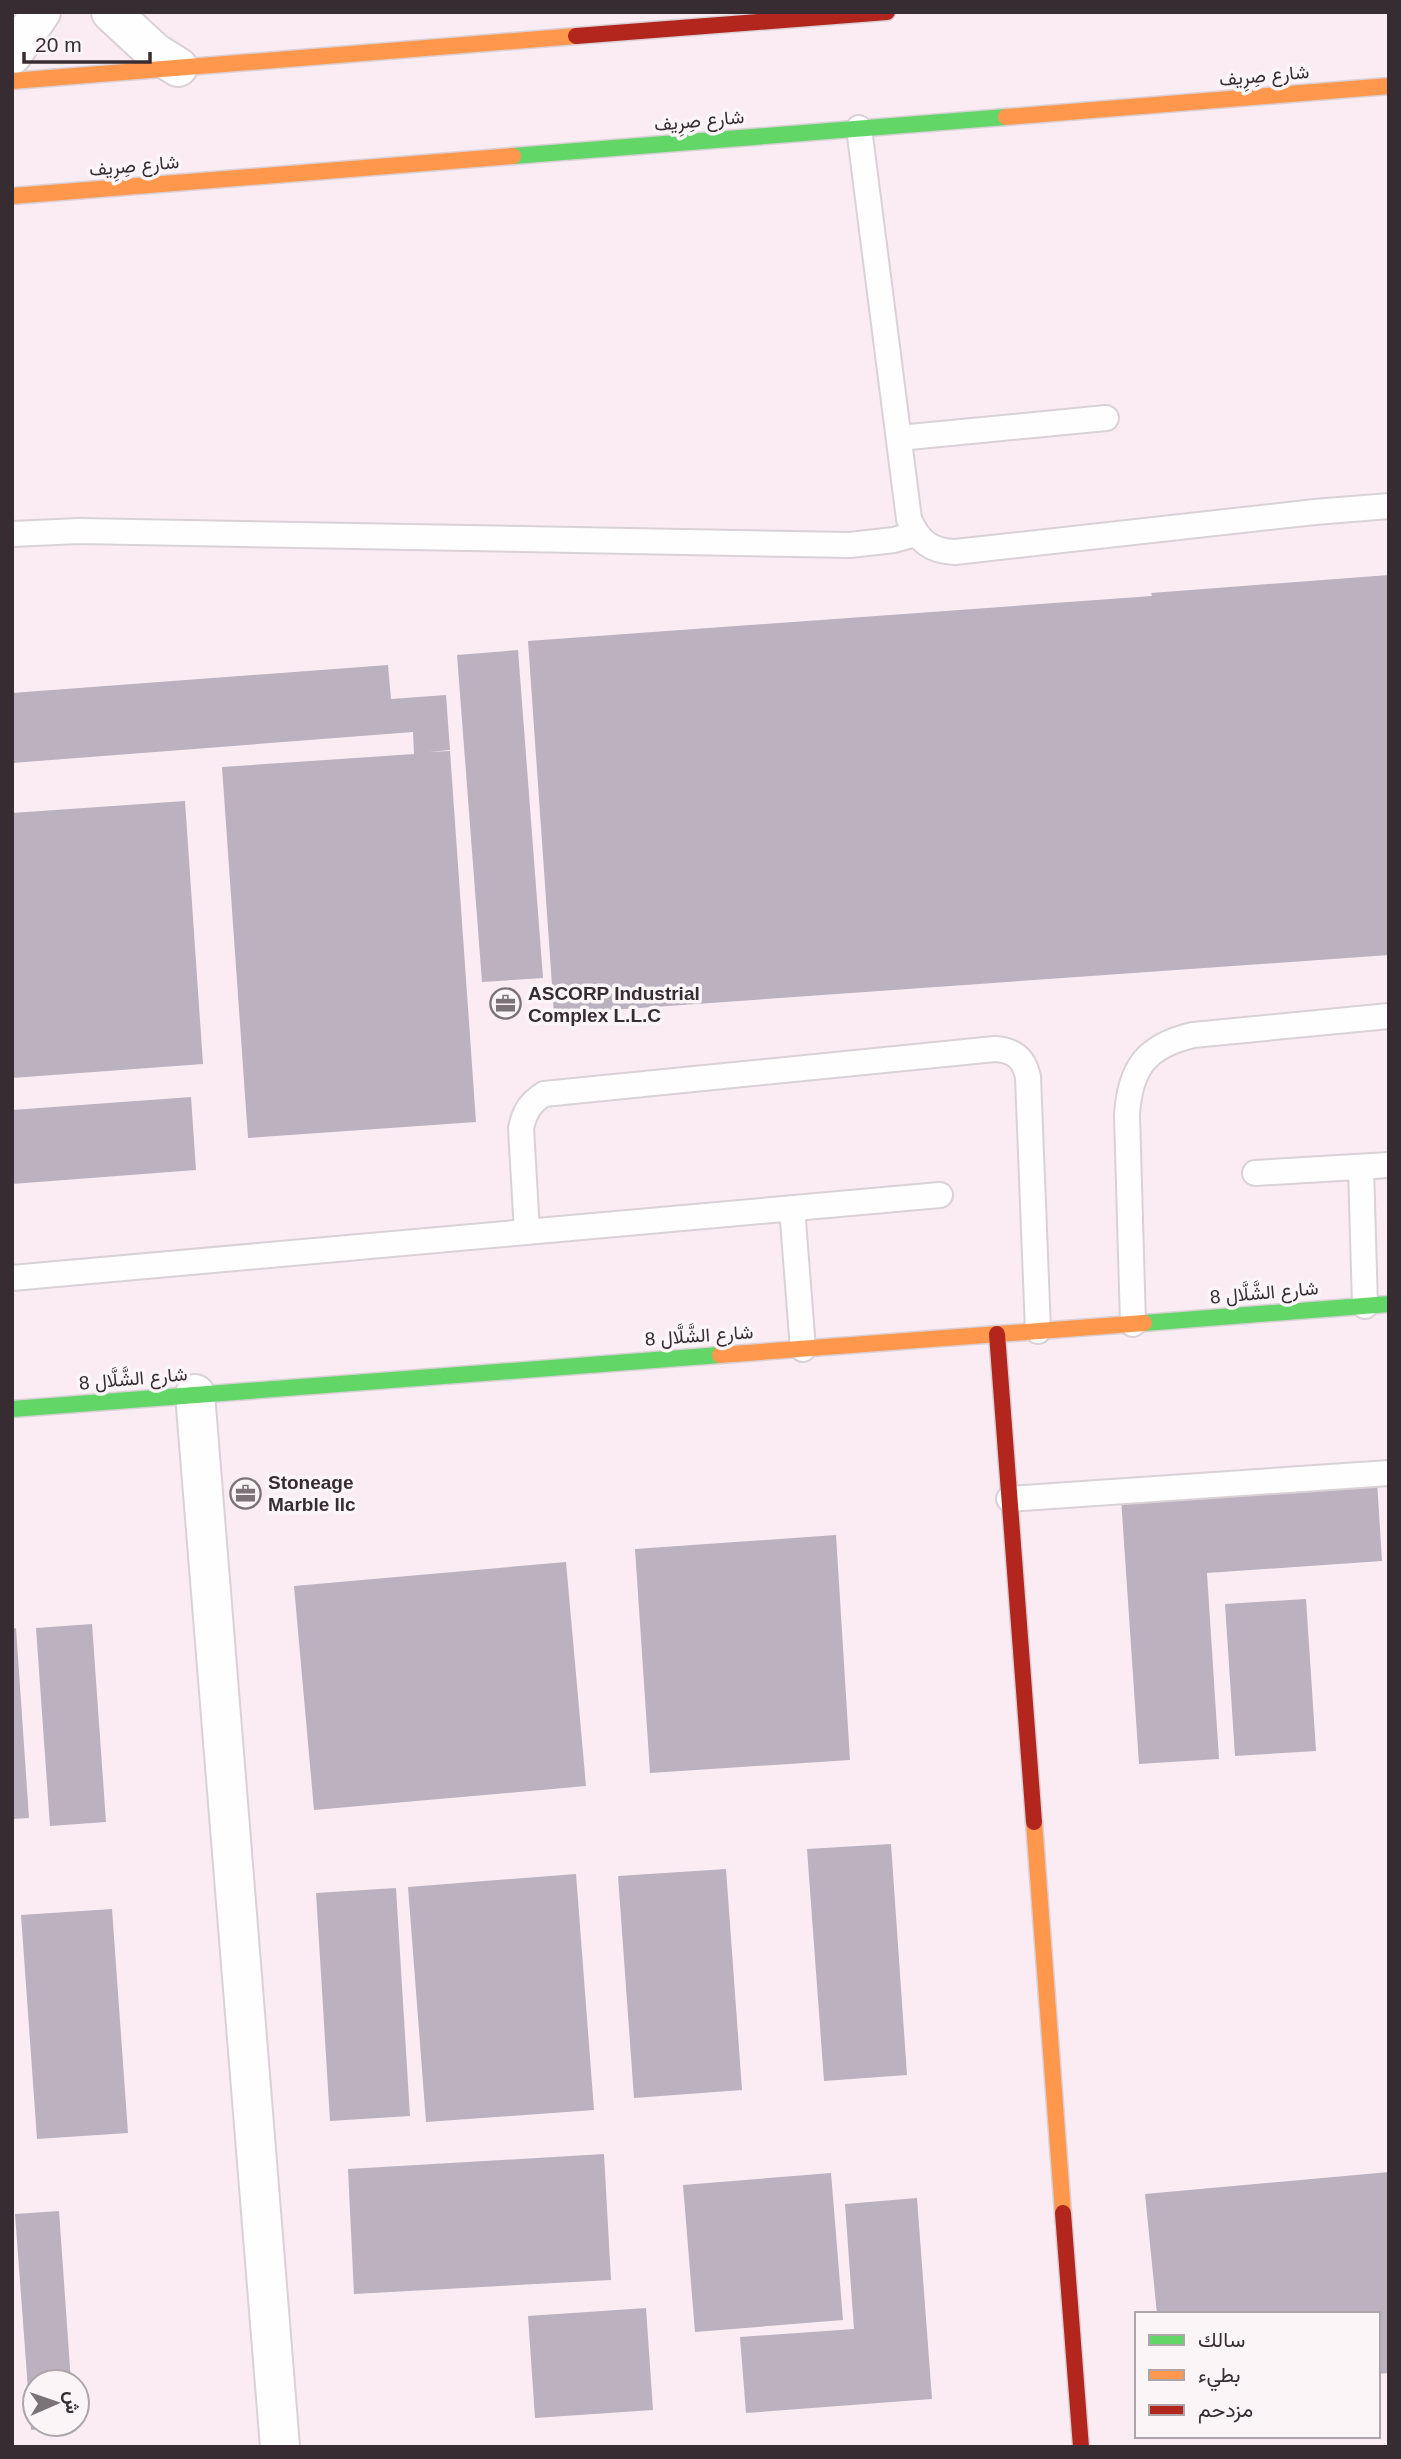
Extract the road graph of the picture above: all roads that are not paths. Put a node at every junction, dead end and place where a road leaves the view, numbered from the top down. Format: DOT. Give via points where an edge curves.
graph roads {
  1 [pos="41,12"];
  2 [pos="111,12"];
  3 [pos="887,12"];
  4 [pos="783,17"];
  5 [pos="12,55"];
  6 [pos="178,67"];
  7 [pos="12,81"];
  8 [pos="1389,86"];
  9 [pos="859,128"];
  10 [pos="12,196"];
  11 [pos="1106,418"];
  12 [pos="899,438"];
  13 [pos="1389,506"];
  14 [pos="12,534"];
  15 [pos="915,534"];
  16 [pos="1389,1016"];
  17 [pos="1389,1165"];
  18 [pos="1361,1167"];
  19 [pos="1255,1174"];
  20 [pos="940,1195"];
  21 [pos="792,1208"];
  22 [pos="527,1232"];
  23 [pos="12,1278"];
  24 [pos="1377,1305"];
  25 [pos="1133,1324"];
  26 [pos="1038,1331"];
  27 [pos="997,1334"];
  28 [pos="803,1349"];
  29 [pos="195,1394"];
  30 [pos="12,1409"];
  31 [pos="1389,1473"];
  32 [pos="1009,1499"];
  33 [pos="280,2447"];
  34 [pos="1081,2447"];
  1 -- 5 [label="street"];
  2 -- 6 [label="street" via="139,40"];
  3 -- 4 [label="street"];
  4 -- 6 [label="street"];
  6 -- 7 [label="street"];
  8 -- 9 [label="street, شارع صِرِيف"];
  9 -- 10 [label="street, شارع صِرِيف"];
  9 -- 12 [label="lane"];
  11 -- 12 [label="lane"];
  12 -- 15 [label="lane"];
  13 -- 15 [label="lane" via="955,552 940,552"];
  14 -- 15 [label="lane" via="93,531 850,545"];
  16 -- 25 [label="lane" via="1193,1035 1171,1041 1137,1070 1128,1092"];
  17 -- 18 [label="lane"];
  18 -- 19 [label="lane"];
  18 -- 24 [label="lane"];
  20 -- 21 [label="lane"];
  21 -- 22 [label="lane"];
  21 -- 28 [label="lane"];
  22 -- 23 [label="lane"];
  22 -- 26 [label="lane" via="521,1128 532,1102 544,1094 1008,1049 1018,1055 1028,1077"];
  24 -- 25 [label="street, شارع الشَّلَّال 8"];
  25 -- 26 [label="street, شارع الشَّلَّال 8"];
  26 -- 27 [label="street, شارع الشَّلَّال 8"];
  27 -- 28 [label="street, شارع الشَّلَّال 8"];
  27 -- 32 [label="street"];
  28 -- 29 [label="street, شارع الشَّلَّال 8"];
  29 -- 30 [label="street, شارع الشَّلَّال 8"];
  29 -- 33 [label="street"];
  31 -- 32 [label="lane"];
  32 -- 34 [label="street"];
}
